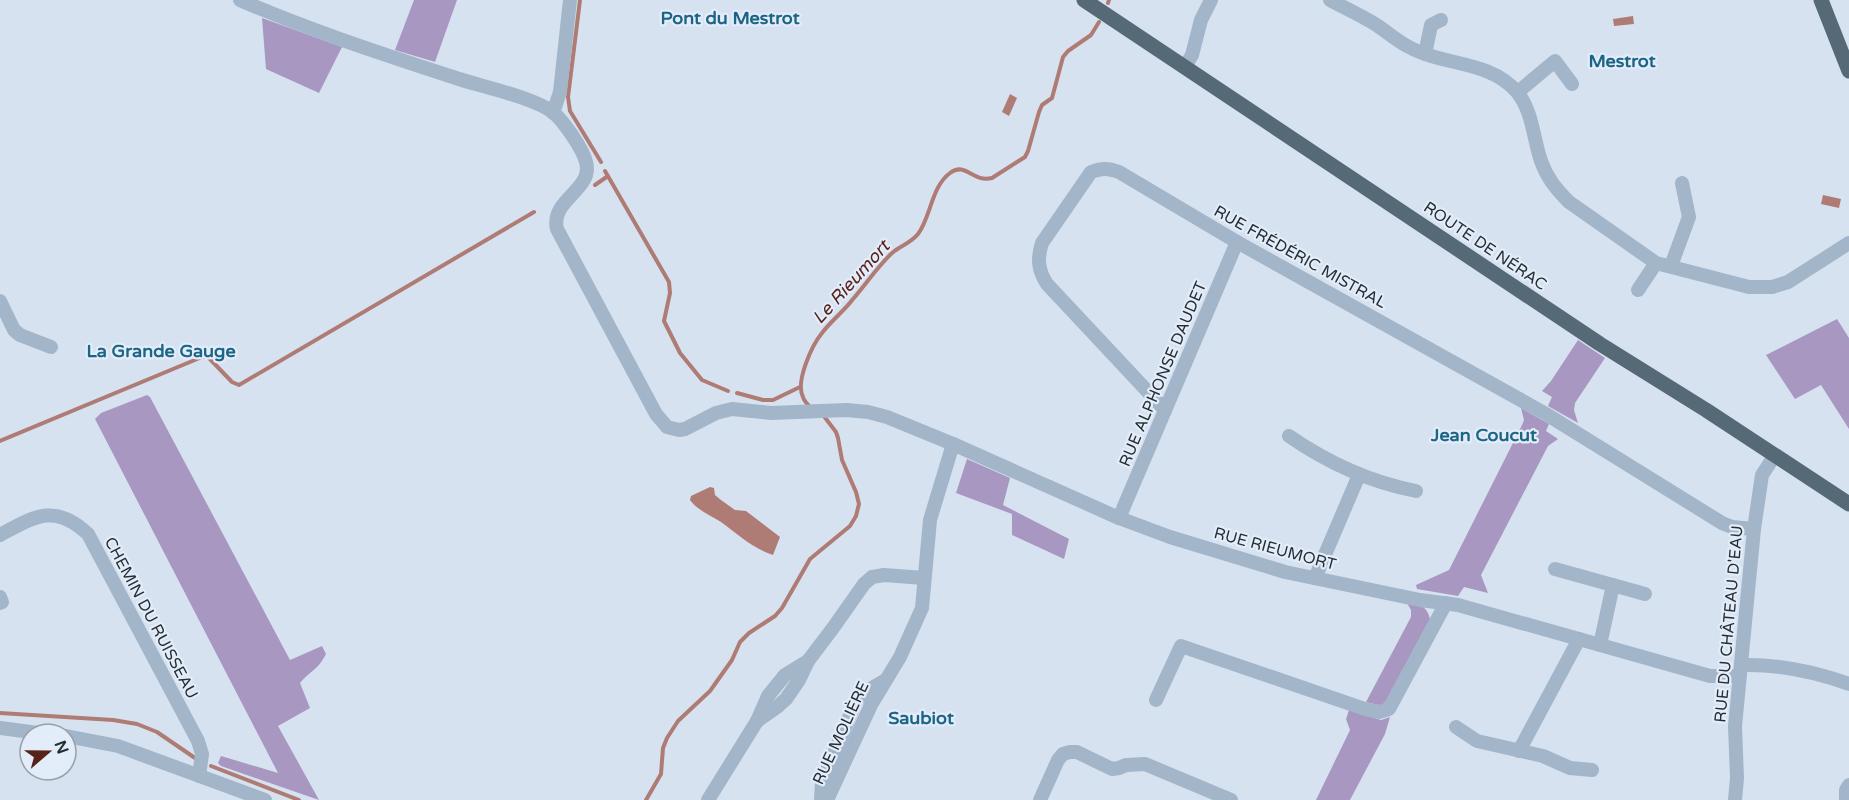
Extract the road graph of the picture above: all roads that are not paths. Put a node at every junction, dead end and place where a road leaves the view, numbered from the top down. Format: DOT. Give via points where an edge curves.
graph roads {
  1 [pos="240,0"];
  2 [pos="570,0"];
  3 [pos="1084,0"];
  4 [pos="1210,0"];
  5 [pos="1330,0"];
  6 [pos="1821,0"];
  7 [pos="1441,20"];
  8 [pos="1425,54"];
  9 [pos="1185,67"];
  10 [pos="1849,71"];
  11 [pos="1572,84"];
  12 [pos="1518,92"];
  13 [pos="553,113"];
  14 [pos="1682,183"];
  15 [pos="1237,242"];
  16 [pos="1849,243"];
  17 [pos="1656,263"];
  18 [pos="1671,266"];
  19 [pos="1638,290"];
  20 [pos="0,301"];
  21 [pos="51,347"];
  22 [pos="1165,410"];
  23 [pos="1289,436"];
  24 [pos="953,444"];
  25 [pos="1775,455"];
  26 [pos="1359,475"];
  27 [pos="1416,491"];
  28 [pos="1849,504"];
  29 [pos="1119,518"];
  30 [pos="1754,529"];
  31 [pos="0,535"];
  32 [pos="1555,569"];
  33 [pos="924,578"];
  34 [pos="1315,578"];
  35 [pos="1613,585"];
  36 [pos="1646,594"];
  37 [pos="0,597"];
  38 [pos="0,603"];
  39 [pos="1446,603"];
  40 [pos="1579,639"];
  41 [pos="1600,645"];
  42 [pos="1740,671"];
  43 [pos="884,681"];
  44 [pos="1849,684"];
  45 [pos="1156,700"];
  46 [pos="1456,727"];
  47 [pos="0,728"];
  48 [pos="18,730"];
  49 [pos="78,738"];
  50 [pos="1520,751"];
  51 [pos="1593,770"];
  52 [pos="199,776"];
  53 [pos="1849,785"];
  54 [pos="265,800"];
  55 [pos="708,800"];
  56 [pos="821,800"];
  57 [pos="827,800"];
  58 [pos="1040,800"];
  59 [pos="1230,800"];
  60 [pos="1736,800"];
  61 [pos="1846,800"];
  1 -- 13 [label="street" via="279,17 539,104"];
  2 -- 13 [label="street" via="560,92"];
  3 -- 9 [label="main road, ROUTE DE NÉRAC"];
  4 -- 9 [label="street"];
  5 -- 8 [label="street"];
  6 -- 10 [label="main road"];
  7 -- 8 [label="street" via="1431,25"];
  8 -- 12 [label="street" via="1481,68"];
  9 -- 25 [label="main road, ROUTE DE NÉRAC" via="1600,344"];
  11 -- 12 [label="street" via="1555,61"];
  12 -- 17 [label="street" via="1531,119 1540,159 1558,191"];
  13 -- 24 [label="street, RUE RIEUMORT" via="566,126 586,160 588,173 557,213 557,229 662,423 674,430 685,429 732,409 771,413 847,410 888,417"];
  14 -- 18 [label="street" via="1689,217"];
  15 -- 22 [label="street, RUE ALPHONSE DAUDET"];
  15 -- 22 [label="street, RUE FRÉDÉRIC MISTRAL" via="1119,172 1103,168 1091,172 1042,243 1038,264 1047,284"];
  15 -- 30 [label="street, RUE FRÉDÉRIC MISTRAL" via="1542,412 1722,524"];
  16 -- 18 [label="street" via="1788,282 1766,288"];
  17 -- 18 [label="street"];
  17 -- 19 [label="street"];
  20 -- 21 [label="street" via="14,330"];
  22 -- 29 [label="street, RUE ALPHONSE DAUDET"];
  23 -- 26 [label="street" via="1311,452"];
  24 -- 29 [label="street, RUE RIEUMORT"];
  24 -- 33 [label="street, RUE MOLIÈRE" via="930,520"];
  25 -- 28 [label="main road, ROUTE DE NÉRAC"];
  25 -- 30 [label="street, RUE DU CHÂTEAU D'EAU" via="1762,475"];
  26 -- 27 [label="street"];
  26 -- 34 [label="street"];
  29 -- 34 [label="street, RUE RIEUMORT" via="1170,537"];
  30 -- 42 [label="street, RUE DU CHÂTEAU D'EAU"];
  31 -- 52 [label="street, CHEMIN DU RUISSEAU" via="30,518 47,514 64,517 88,534 198,741 202,754"];
  32 -- 35 [label="street"];
  33 -- 43 [label="street, RUE MOLIÈRE" via="922,608 900,657"];
  33 -- 55 [label="street" via="884,575 872,577 864,584 808,661 786,699 757,721"];
  34 -- 39 [label="street, RUE RIEUMORT"];
  35 -- 36 [label="street"];
  35 -- 41 [label="street"];
  37 -- 38 [label="street"];
  39 -- 40 [label="street, RUE RIEUMORT"];
  39 -- 45 [label="street" via="1385,711 1365,709 1181,646"];
  40 -- 41 [label="street, RUE RIEUMORT"];
  40 -- 50 [label="street"];
  41 -- 42 [label="street, RUE RIEUMORT" via="1710,676"];
  42 -- 44 [label="street, RUE RIEUMORT" via="1777,666"];
  42 -- 60 [label="street, RUE DU CHÂTEAU D'EAU" via="1735,726"];
  43 -- 56 [label="street, RUE MOLIÈRE" via="856,701 822,782"];
  43 -- 57 [label="street, RUE MOLIÈRE"];
  46 -- 50 [label="street" via="1477,741"];
  47 -- 48 [label="street"];
  49 -- 52 [label="street" via="118,746"];
  50 -- 51 [label="street" via="1570,768"];
  52 -- 54 [label="street"];
  53 -- 61 [label="street"];
  58 -- 59 [label="street" via="1058,760 1064,754 1077,752 1112,769 1145,764"];
}
